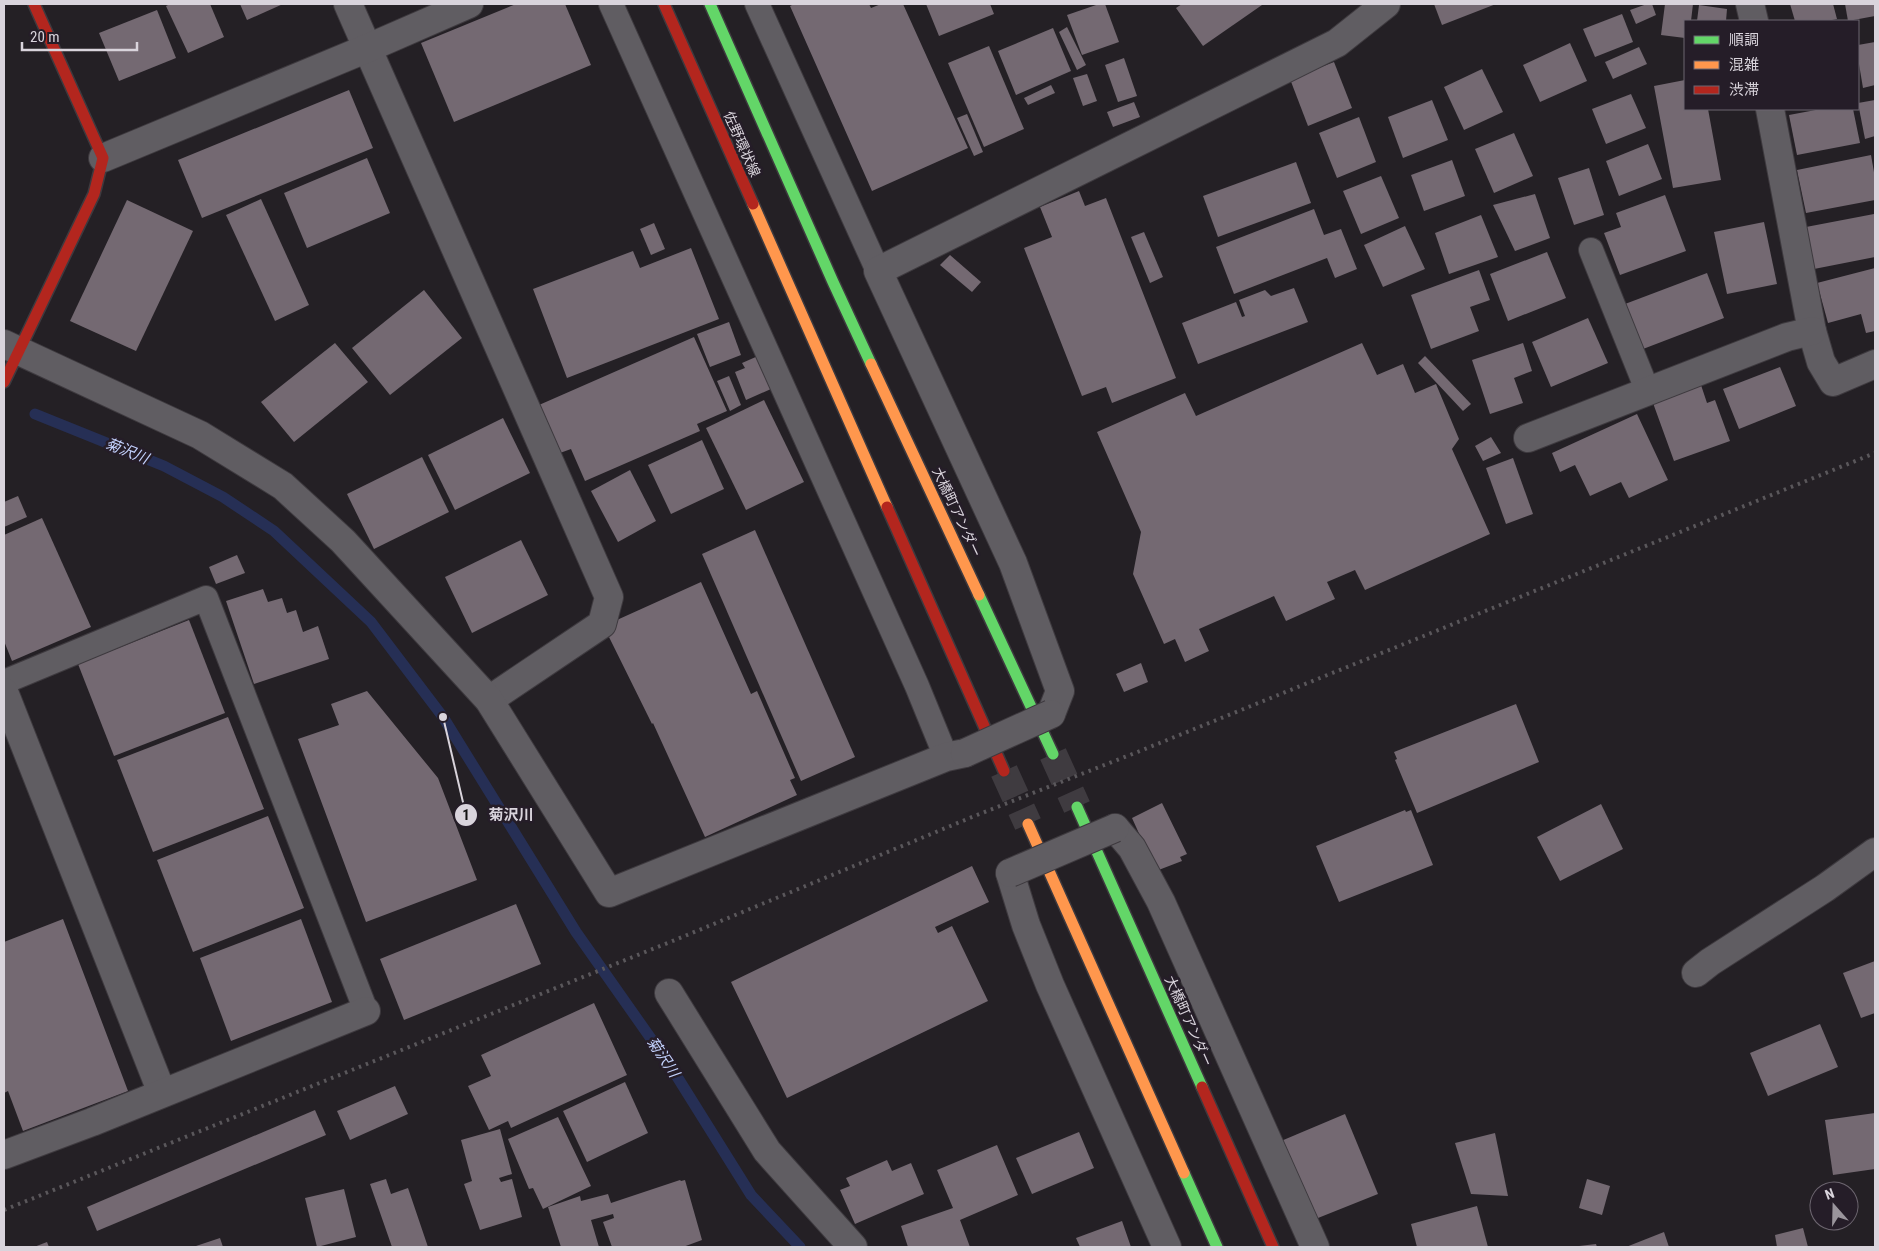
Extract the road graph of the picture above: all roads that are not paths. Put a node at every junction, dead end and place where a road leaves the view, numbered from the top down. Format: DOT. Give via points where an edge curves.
graph roads {
  1 [pos="34,4"];
  2 [pos="348,4"];
  3 [pos="469,4"];
  4 [pos="611,4"];
  5 [pos="664,4"];
  6 [pos="710,4"];
  7 [pos="757,4"];
  8 [pos="1386,4"];
  9 [pos="1750,4"];
  10 [pos="1754,20"];
  11 [pos="368,48"];
  12 [pos="1770,110"];
  13 [pos="103,158"];
  14 [pos="1591,250"];
  15 [pos="878,271"];
  16 [pos="833,282"];
  17 [pos="1812,331"];
  18 [pos="11,347"];
  19 [pos="1875,364"];
  20 [pos="4,382"];
  21 [pos="1648,392"];
  22 [pos="1528,438"];
  23 [pos="4,682"];
  24 [pos="4,692"];
  25 [pos="489,700"];
  26 [pos="1053,754"];
  27 [pos="956,755"];
  28 [pos="1004,771"];
  29 [pos="1077,807"];
  30 [pos="1028,824"];
  31 [pos="1875,852"];
  32 [pos="1696,973"];
  33 [pos="669,993"];
  34 [pos="366,1011"];
  35 [pos="162,1093"];
  36 [pos="4,1155"];
  37 [pos="853,1247"];
  38 [pos="1167,1247"];
  39 [pos="1217,1247"];
  40 [pos="1273,1247"];
  41 [pos="1315,1247"];
  1 -- 13 [label="main road"];
  2 -- 11 [label="street"];
  3 -- 11 [label="street"];
  4 -- 27 [label="lane" via="913,676"];
  5 -- 28 [label="main road, 佐野環状線"];
  6 -- 16 [label="main road, 佐野環状線"];
  7 -- 15 [label="lane"];
  8 -- 15 [label="street" via="1337,43"];
  9 -- 10 [label="street"];
  11 -- 13 [label="street"];
  11 -- 25 [label="street" via="609,597 602,624"];
  12 -- 17 [label="street"];
  13 -- 18 [label="main road" via="94,194"];
  14 -- 21 [label="lane"];
  15 -- 27 [label="street, bridge" via="1013,563 1060,692 1051,714"];
  16 -- 26 [label="main road, 大橋町アンダー"];
  17 -- 19 [label="street" via="1821,362 1832,382"];
  17 -- 21 [label="street" via="1787,337"];
  18 -- 20 [label="main road"];
  18 -- 25 [label="street" via="200,435 283,486 343,541"];
  21 -- 22 [label="street"];
  23 -- 34 [label="lane" via="206,598"];
  24 -- 35 [label="street"];
  25 -- 27 [label="street" via="609,893"];
  29 -- 40 [label="main road, 大橋町アンダー"];
  30 -- 39 [label="main road"];
  31 -- 32 [label="street"];
  33 -- 37 [label="street" via="768,1151"];
  34 -- 35 [label="street"];
  35 -- 36 [label="street"];
  38 -- 41 [label="street, bridge" via="1050,984 1010,874 1115,828 1132,848 1161,902"];
}
